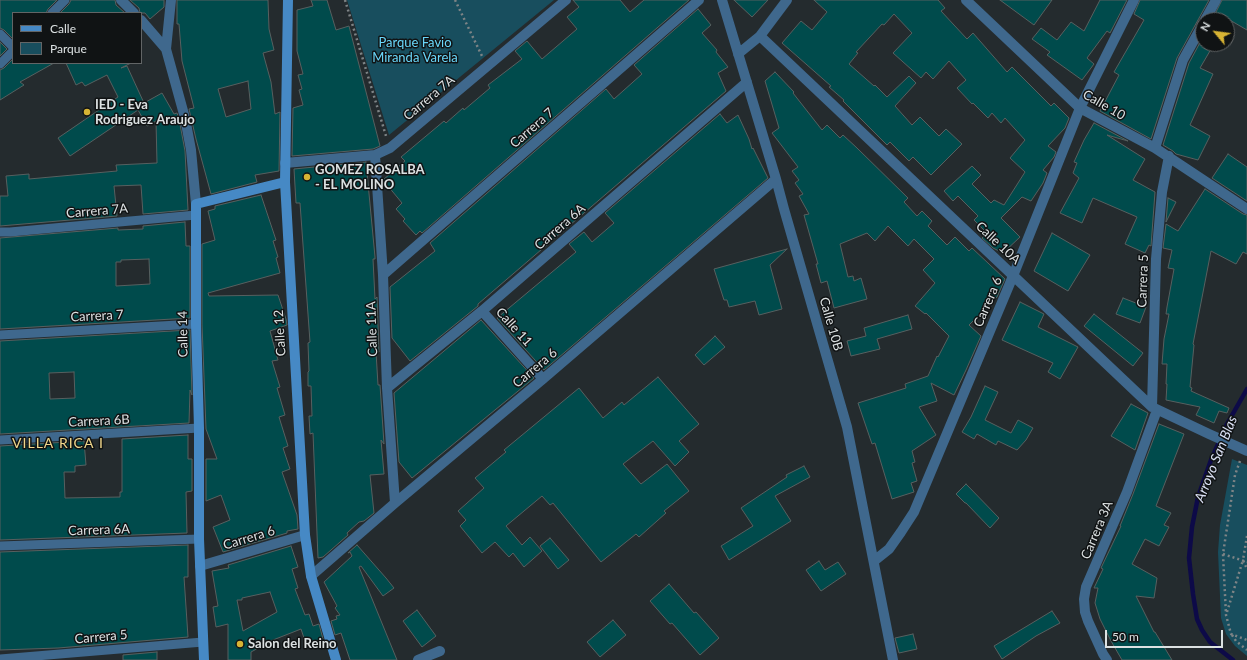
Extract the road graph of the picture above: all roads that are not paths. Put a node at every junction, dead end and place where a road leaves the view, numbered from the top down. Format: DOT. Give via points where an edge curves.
graph roads {
  1 [pos="65,0"];
  2 [pos="121,0"];
  3 [pos="171,0"];
  4 [pos="288,0"];
  5 [pos="566,0"];
  6 [pos="699,0"];
  7 [pos="722,0"];
  8 [pos="787,0"];
  9 [pos="966,0"];
  10 [pos="1134,0"];
  11 [pos="1216,0"];
  12 [pos="53,12"];
  13 [pos="133,12"];
  14 [pos="1209,12"];
  15 [pos="142,21"];
  16 [pos="0,34"];
  17 [pos="760,36"];
  18 [pos="1195,38"];
  19 [pos="12,46"];
  20 [pos="166,49"];
  21 [pos="12,52"];
  22 [pos="738,54"];
  23 [pos="0,64"];
  24 [pos="747,82"];
  25 [pos="1080,108"];
  26 [pos="1155,148"];
  27 [pos="375,155"];
  28 [pos="1169,156"];
  29 [pos="285,163"];
  30 [pos="776,179"];
  31 [pos="285,182"];
  32 [pos="196,204"];
  33 [pos="1247,208"];
  34 [pos="196,215"];
  35 [pos="0,232"];
  36 [pos="383,275"];
  37 [pos="1013,276"];
  38 [pos="482,312"];
  39 [pos="196,324"];
  40 [pos="0,335"];
  41 [pos="543,379"];
  42 [pos="386,388"];
  43 [pos="1155,408"];
  44 [pos="199,428"];
  45 [pos="0,440"];
  46 [pos="1241,448"];
  47 [pos="394,503"];
  48 [pos="305,535"];
  49 [pos="199,539"];
  50 [pos="0,546"];
  51 [pos="874,561"];
  52 [pos="200,566"];
  53 [pos="311,576"];
  54 [pos="203,642"];
  55 [pos="440,651"];
  56 [pos="0,659"];
  57 [pos="204,660"];
  58 [pos="336,660"];
  59 [pos="418,660"];
  60 [pos="893,660"];
  61 [pos="1107,660"];
  1 -- 12 [label="lane"];
  2 -- 13 [label="street"];
  3 -- 20 [label="street"];
  4 -- 29 [label="street, Calle 12"];
  5 -- 27 [label="street, Carrera 7A" via="390,148"];
  6 -- 36 [label="street, Carrera 7"];
  7 -- 22 [label="street, Calle 10B"];
  8 -- 17 [label="street"];
  9 -- 25 [label="street, Calle 10"];
  10 -- 25 [label="street, Carrera 6"];
  11 -- 14 [label="street"];
  15 -- 20 [label="street, Calle 14"];
  16 -- 19 [label="lane"];
  17 -- 22 [label="street"];
  17 -- 37 [label="street, Calle 10A"];
  18 -- 26 [label="street" via="1183,60"];
  20 -- 32 [label="street, Calle 14" via="185,118"];
  21 -- 23 [label="lane"];
  22 -- 24 [label="street, Calle 10B"];
  24 -- 30 [label="street, Calle 10B"];
  24 -- 38 [label="street, Carrera 6A"];
  25 -- 26 [label="street, Calle 10"];
  25 -- 37 [label="street, Carrera 6"];
  26 -- 28 [label="street, Calle 10"];
  27 -- 29 [label="street, Carrera 7A"];
  27 -- 36 [label="street, Calle 11A"];
  28 -- 33 [label="street, Calle 10"];
  28 -- 43 [label="street, Carrera 5" via="1162,192 1156,260"];
  29 -- 31 [label="street, Calle 12"];
  30 -- 41 [label="street, Carrera 6"];
  30 -- 51 [label="street, Calle 10B" via="847,426"];
  31 -- 32 [label="street"];
  31 -- 48 [label="street, Calle 12"];
  32 -- 34 [label="street, Calle 14"];
  34 -- 35 [label="lane, Carrera 7A"];
  34 -- 39 [label="street, Calle 14"];
  36 -- 42 [label="street, Calle 11A"];
  37 -- 43 [label="street, Calle 10A"];
  37 -- 51 [label="street, Carrera 6" via="914,512 889,549"];
  38 -- 41 [label="street, Calle 11"];
  38 -- 42 [label="street, Carrera 6A"];
  39 -- 40 [label="lane, Carrera 7"];
  39 -- 44 [label="street, Calle 14"];
  41 -- 47 [label="street, Carrera 6"];
  42 -- 47 [label="street, Calle 11A"];
  43 -- 46 [label="street, Calle 10A"];
  43 -- 61 [label="street, Carrera 3A" via="1127,492 1086,587 1085,612 1102,654"];
  44 -- 45 [label="lane, Carrera 6B"];
  44 -- 49 [label="street, Calle 14"];
  47 -- 53 [label="street, Carrera 6"];
  48 -- 52 [label="street, Carrera 6"];
  48 -- 53 [label="street, Calle 12"];
  49 -- 50 [label="lane, Carrera 6A"];
  49 -- 52 [label="street, Calle 14"];
  51 -- 60 [label="street, Calle 10B"];
  52 -- 54 [label="street, Calle 14"];
  53 -- 58 [label="street, Calle 12"];
  54 -- 56 [label="lane, Carrera 5"];
  54 -- 57 [label="street, Calle 14"];
  55 -- 59 [label="street"];
}
